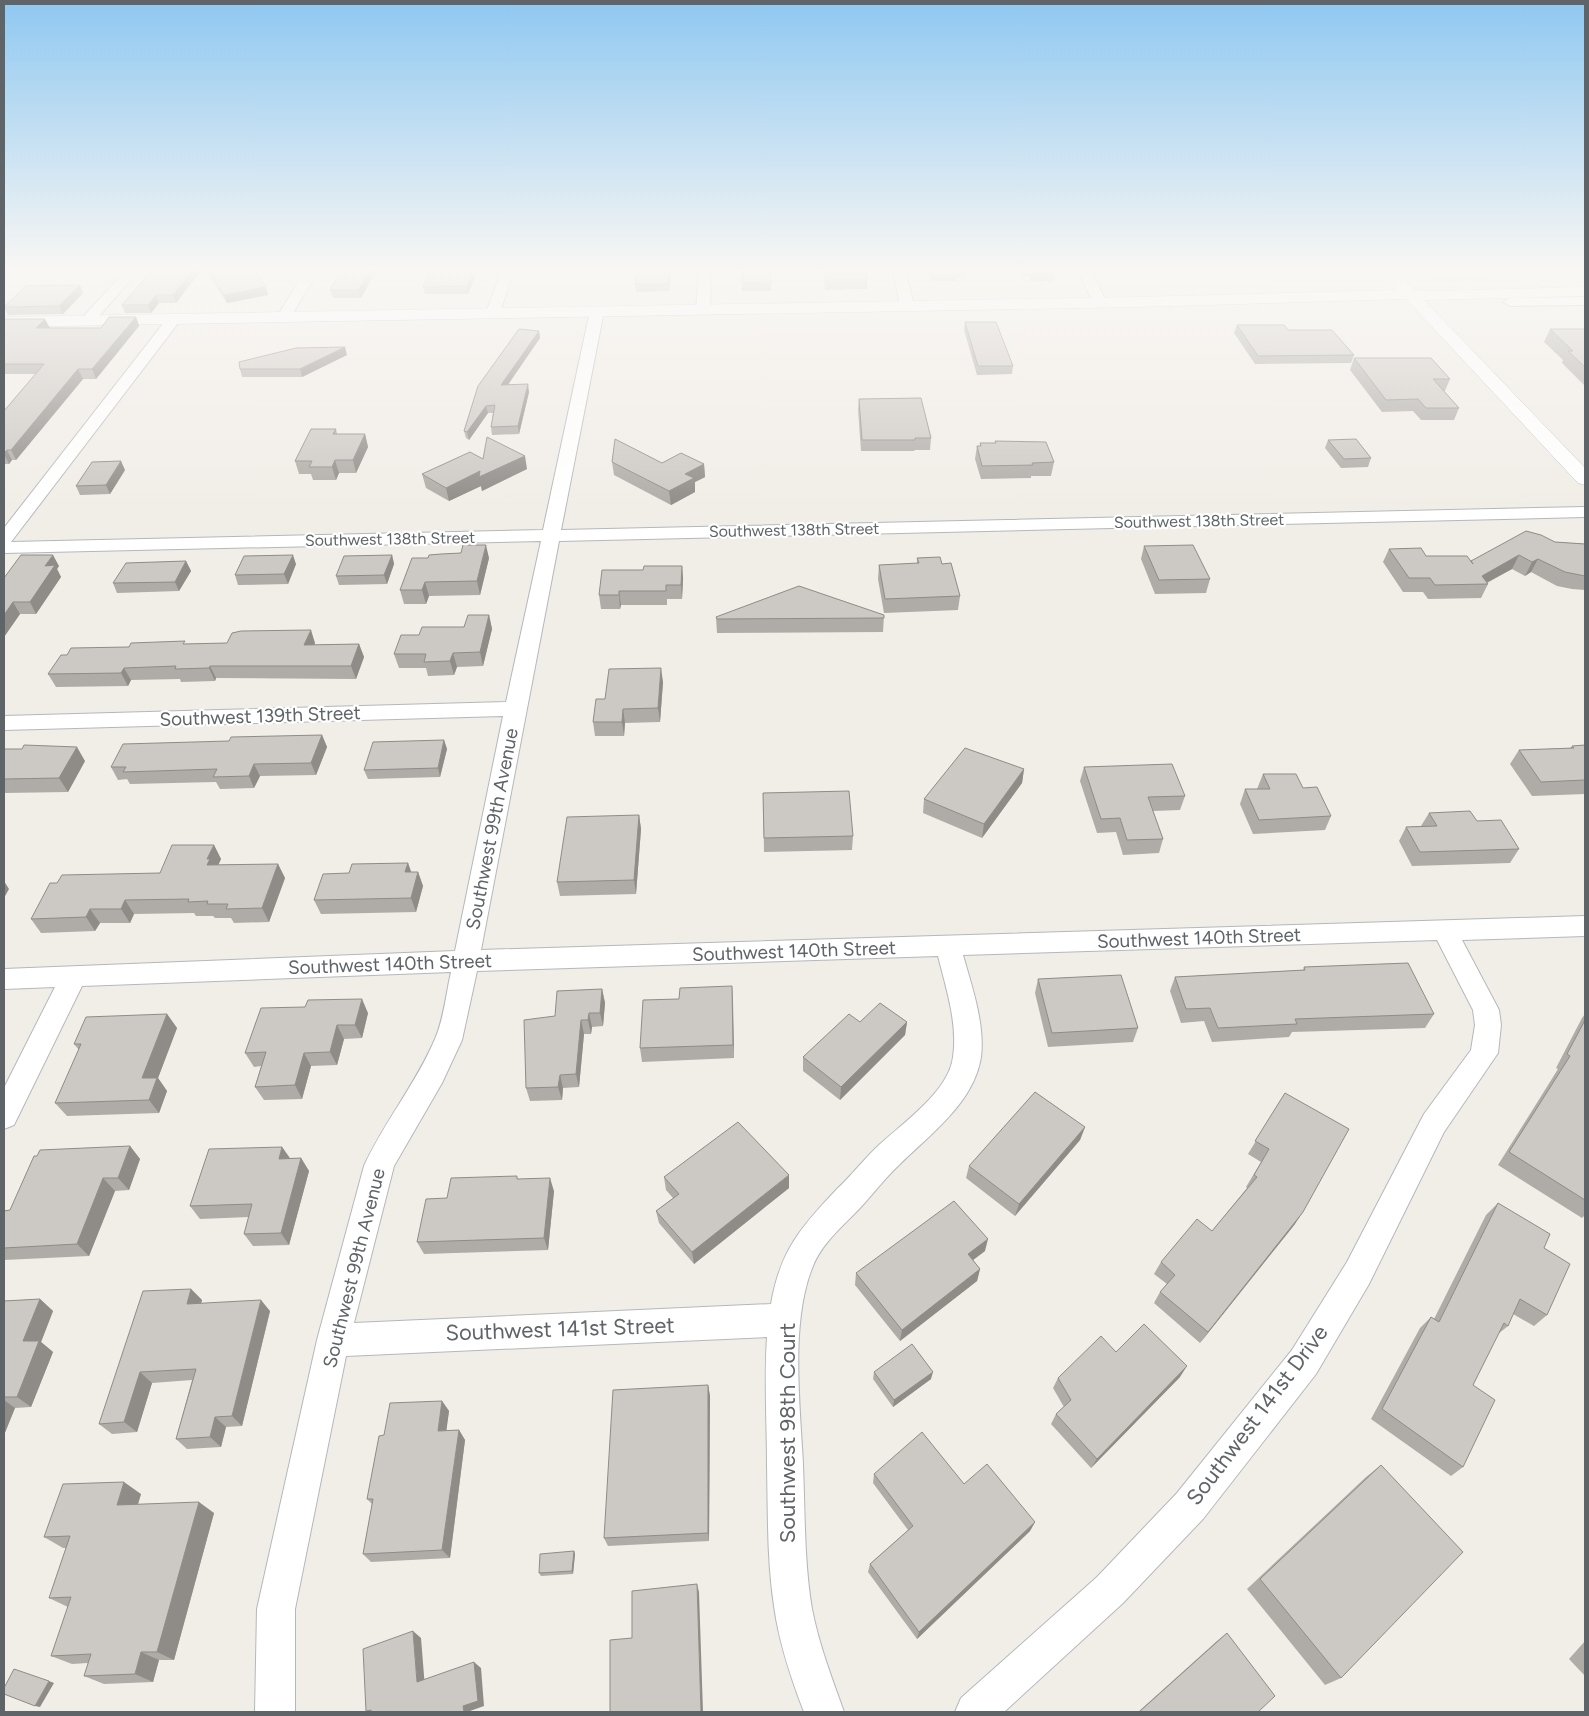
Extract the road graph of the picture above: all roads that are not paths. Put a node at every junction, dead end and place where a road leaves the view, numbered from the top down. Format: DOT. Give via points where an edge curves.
graph roads {
  1 [pos="151,349"];
  2 [pos="589,349"];
  3 [pos="1462,349"];
  4 [pos="1585,478"];
  5 [pos="1585,512"];
  6 [pos="551,535"];
  7 [pos="4,540"];
  8 [pos="4,548"];
  9 [pos="516,708"];
  10 [pos="4,723"];
  11 [pos="1585,926"];
  12 [pos="1445,931"];
  13 [pos="948,946"];
  14 [pos="466,960"];
  15 [pos="74,976"];
  16 [pos="4,979"];
  17 [pos="4,1116"];
  18 [pos="786,1320"];
  19 [pos="333,1340"];
  20 [pos="276,1712"];
  21 [pos="824,1712"];
  22 [pos="975,1712"];
  1 -- 7 [label="street"];
  2 -- 6 [label="street, Southwest 99th Avenue"];
  3 -- 4 [label="street"];
  5 -- 6 [label="street, Southwest 138th Street"];
  6 -- 8 [label="street, Southwest 138th Street"];
  6 -- 9 [label="street, Southwest 99th Avenue"];
  9 -- 10 [label="street, Southwest 139th Street"];
  9 -- 14 [label="street, Southwest 99th Avenue"];
  11 -- 12 [label="street, Southwest 140th Street"];
  12 -- 13 [label="street, Southwest 140th Street"];
  12 -- 22 [label="street, Southwest 141st Drive" via="1486,1010 1488,1025 1484,1053 1434,1123 1358,1273 1304,1362 1190,1506 1110,1590"];
  13 -- 14 [label="street, Southwest 140th Street"];
  13 -- 18 [label="street, Southwest 98th Court" via="968,1044 964,1070 929,1117 812,1238 792,1281"];
  14 -- 15 [label="street, Southwest 140th Street"];
  14 -- 19 [label="street, Southwest 99th Avenue" via="448,1043 379,1166"];
  15 -- 16 [label="street, Southwest 140th Street"];
  15 -- 17 [label="street"];
  18 -- 19 [label="street, Southwest 141st Street"];
  18 -- 21 [label="street, Southwest 98th Court" via="782,1388 789,1577 804,1653"];
  19 -- 20 [label="street, Southwest 99th Avenue" via="276,1609"];
}
